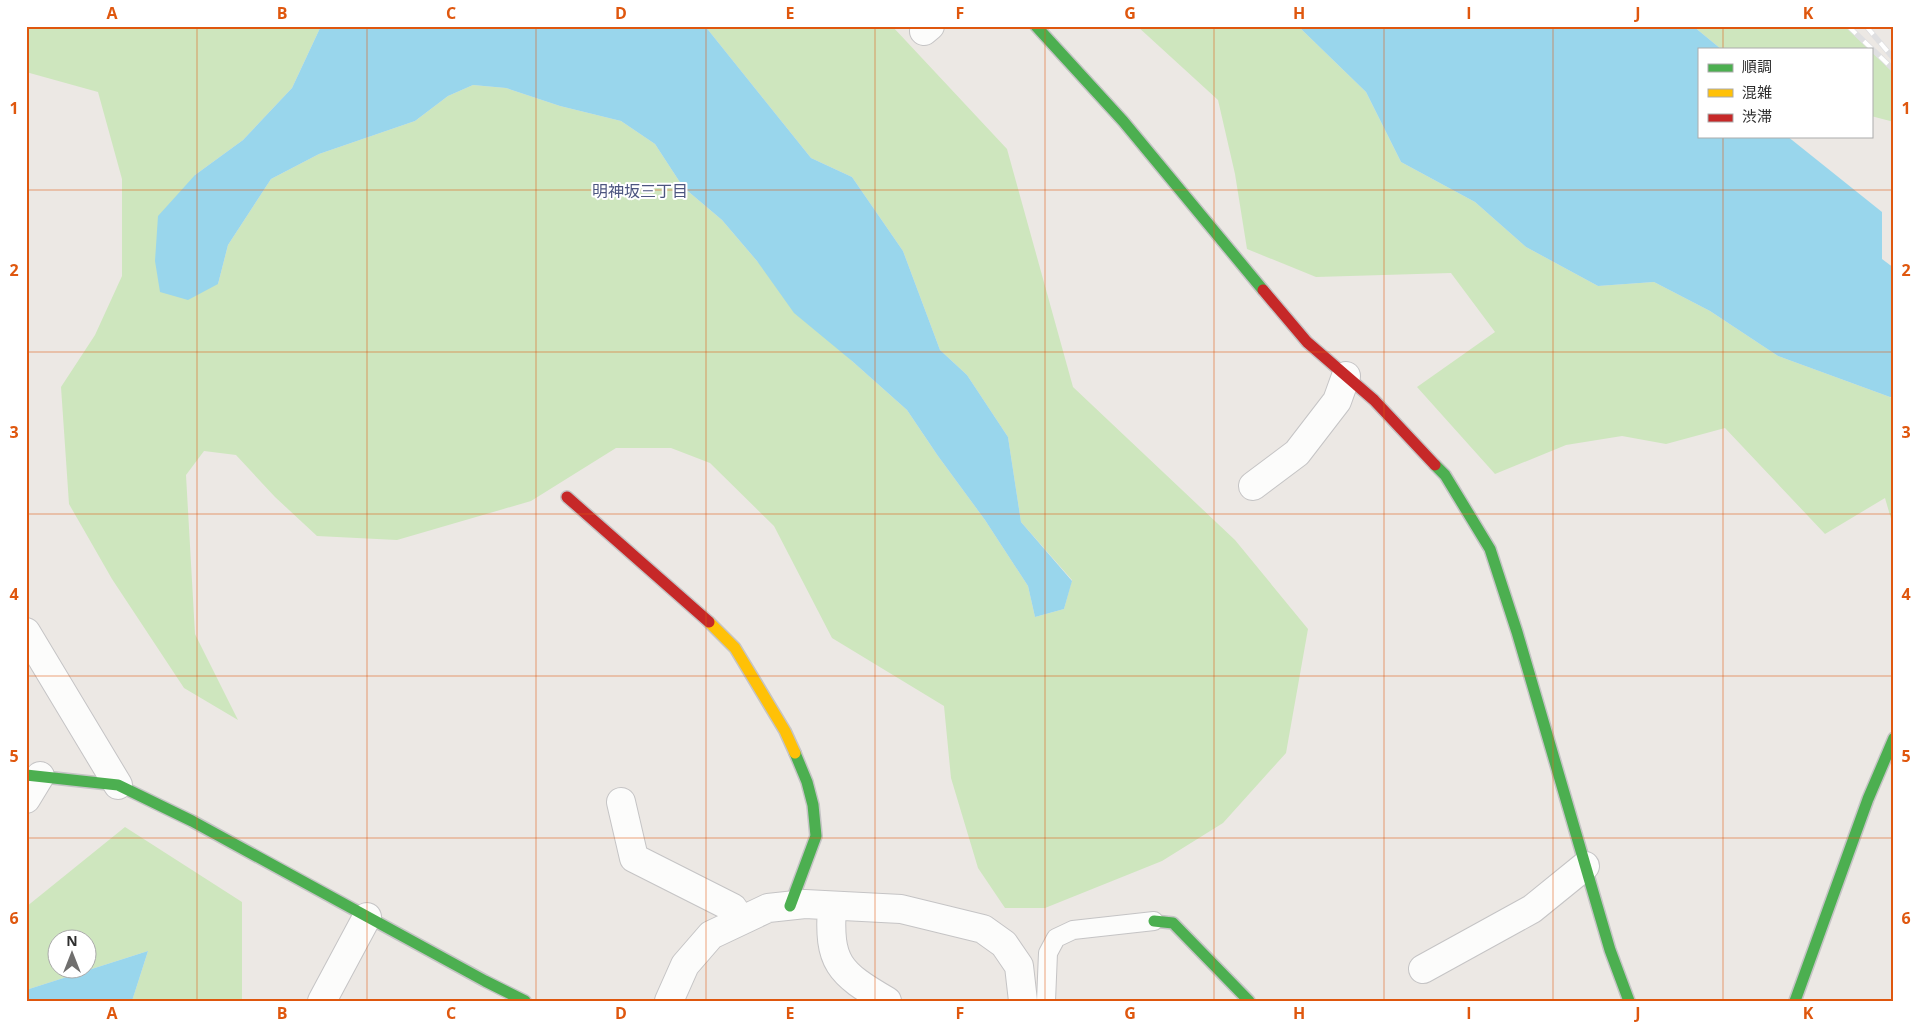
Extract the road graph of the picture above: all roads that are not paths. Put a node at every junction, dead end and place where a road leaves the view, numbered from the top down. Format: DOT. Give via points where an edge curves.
graph roads {
  1 [pos="1036,26"];
  2 [pos="1346,376"];
  3 [pos="1253,486"];
  4 [pos="567,497"];
  5 [pos="26,632"];
  6 [pos="1894,738"];
  7 [pos="31,783"];
  8 [pos="118,785"];
  9 [pos="621,802"];
  10 [pos="1585,866"];
  11 [pos="790,906"];
  12 [pos="832,906"];
  13 [pos="368,917"];
  14 [pos="740,921"];
  15 [pos="1154,921"];
  16 [pos="1423,969"];
  17 [pos="322,1001"];
  18 [pos="525,1001"];
  19 [pos="669,1001"];
  20 [pos="887,1001"];
  21 [pos="1023,1001"];
  22 [pos="1046,1001"];
  23 [pos="1249,1001"];
  24 [pos="1629,1001"];
  25 [pos="1795,1001"];
  1 -- 2 [label="street" via="1123,121 1307,342"];
  2 -- 3 [label="street" via="1337,401 1297,453"];
  2 -- 10 [label="street" via="1374,400 1445,475 1490,549"];
  4 -- 11 [label="street" via="735,648 785,731 807,782 816,836"];
  5 -- 8 [label="street"];
  6 -- 25 [label="street" via="1868,799"];
  7 -- 8 [label="street"];
  8 -- 13 [label="street" via="192,820"];
  9 -- 14 [label="street" via="634,858 733,908"];
  10 -- 16 [label="street" via="1532,909"];
  10 -- 24 [label="street"];
  11 -- 12 [label="street"];
  11 -- 14 [label="street" via="768,908"];
  12 -- 20 [label="street" via="832,945 840,967 860,985"];
  12 -- 21 [label="street" via="901,909 984,929 1004,944 1018,966"];
  13 -- 17 [label="street"];
  13 -- 18 [label="street"];
  14 -- 19 [label="street" via="711,935 685,965"];
  15 -- 22 [label="lane" via="1073,930 1056,938 1048,953"];
  15 -- 23 [label="street" via="1173,922"];
}
